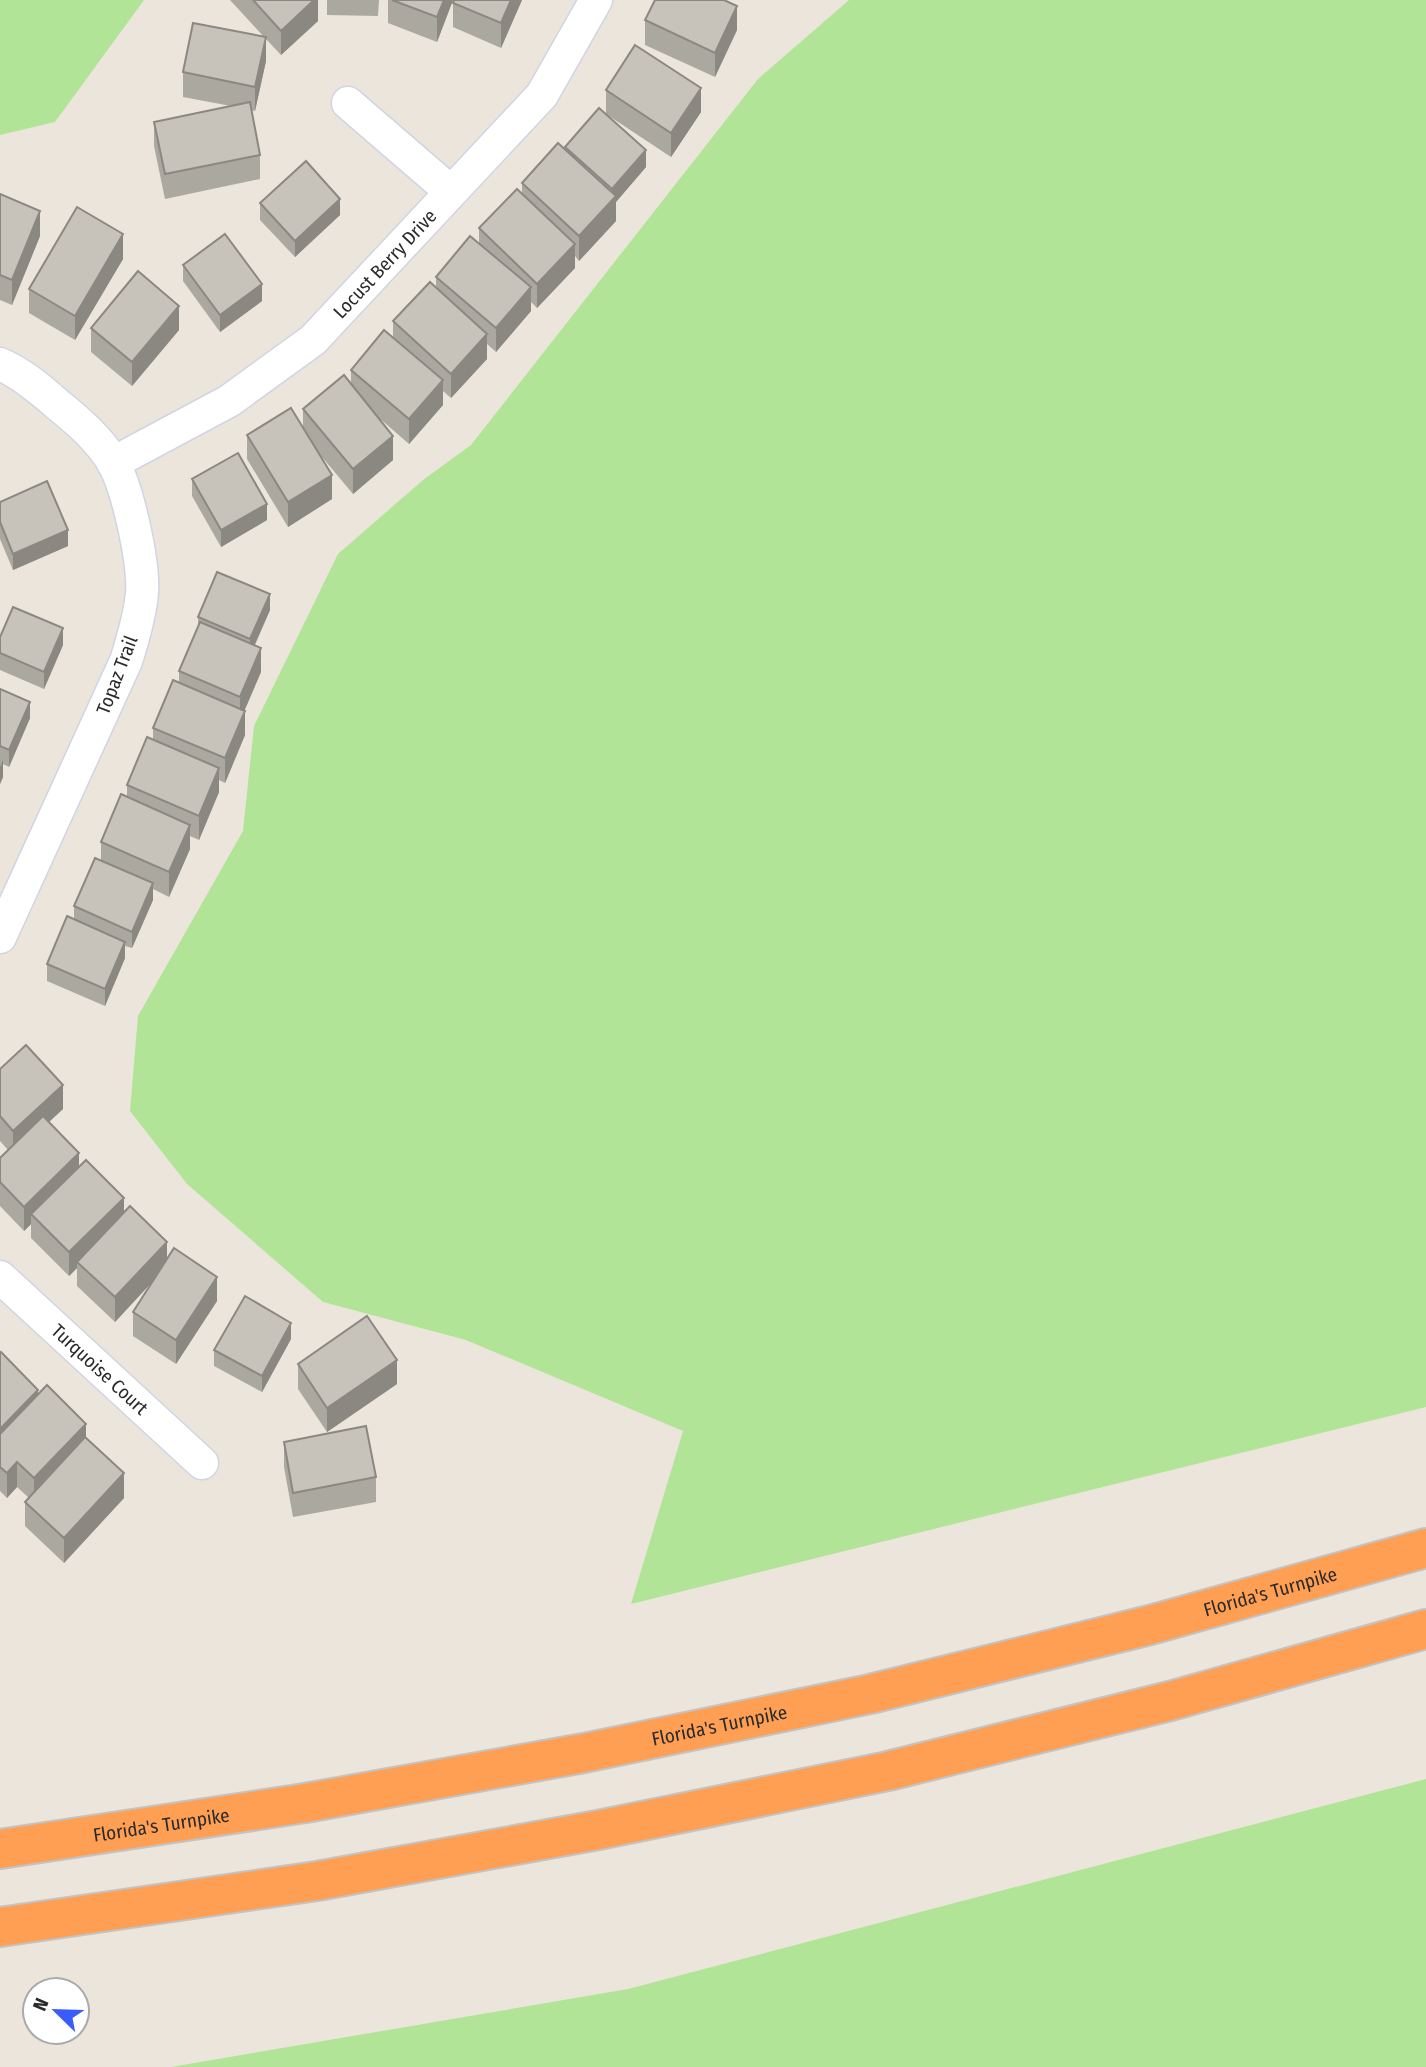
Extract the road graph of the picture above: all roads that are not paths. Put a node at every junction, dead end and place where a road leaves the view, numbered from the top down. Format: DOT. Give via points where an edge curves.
graph roads {
  1 [pos="596,0"];
  2 [pos="348,103"];
  3 [pos="450,191"];
  4 [pos="0,364"];
  5 [pos="113,463"];
  6 [pos="0,937"];
  7 [pos="0,1277"];
  8 [pos="202,1463"];
  9 [pos="1426,1548"];
  10 [pos="1426,1629"];
  11 [pos="0,1849"];
  12 [pos="0,1927"];
  1 -- 3 [label="street, Locust Berry Drive" via="542,95"];
  2 -- 3 [label="street"];
  3 -- 5 [label="street, Locust Berry Drive" via="313,340 229,401"];
  4 -- 5 [label="street, Topaz Trail" via="64,409"];
  5 -- 6 [label="street, Topaz Trail" via="130,508 139,559 142,592 136,630"];
  7 -- 8 [label="street, Turquoise Court"];
  9 -- 11 [label="highway, Florida's Turnpike" via="1150,1625 870,1694 584,1753 304,1803"];
  10 -- 12 [label="highway" via="1170,1701 887,1771 330,1878"];
}
